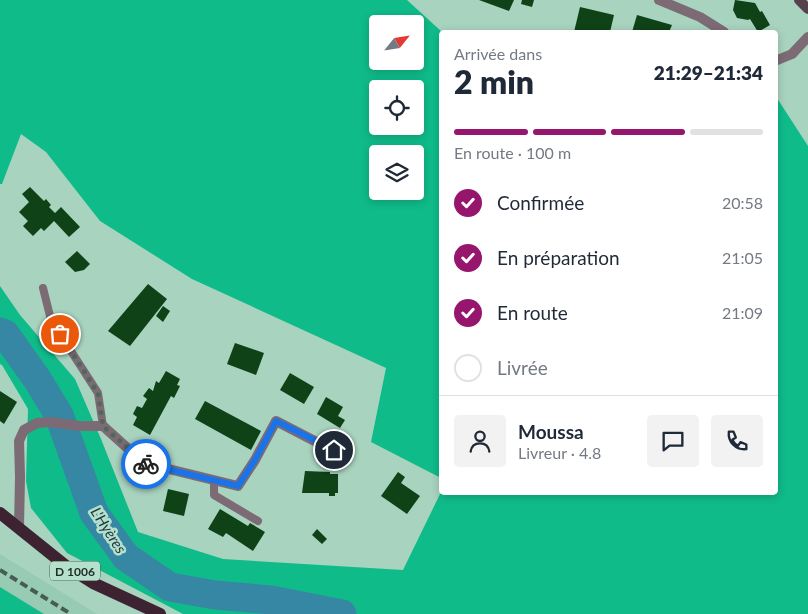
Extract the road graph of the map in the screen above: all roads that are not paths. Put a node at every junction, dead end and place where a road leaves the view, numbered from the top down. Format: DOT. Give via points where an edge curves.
graph roads {
  1 [pos="660,0"];
  2 [pos="799,0"];
  3 [pos="808,9"];
  4 [pos="721,30"];
  5 [pos="808,37"];
  6 [pos="778,60"];
  7 [pos="43,288"];
  8 [pos="103,426"];
  9 [pos="334,450"];
  10 [pos="214,480"];
  11 [pos="0,513"];
  12 [pos="258,521"];
  13 [pos="19,528"];
  14 [pos="160,614"];
  1 -- 4 [label="street"];
  2 -- 3 [label="street"];
  5 -- 6 [label="street" via="792,54"];
  7 -- 8 [label="lane" via="51,320 98,393"];
  8 -- 10 [label="street" via="144,463"];
  8 -- 13 [label="street" via="50,422 37,423 24,430 19,441"];
  9 -- 10 [label="street" via="276,421 238,486"];
  10 -- 12 [label="lane" via="214,495"];
  11 -- 13 [label="main road, D 1006"];
  13 -- 14 [label="main road, D 1006" via="93,583"];
}
